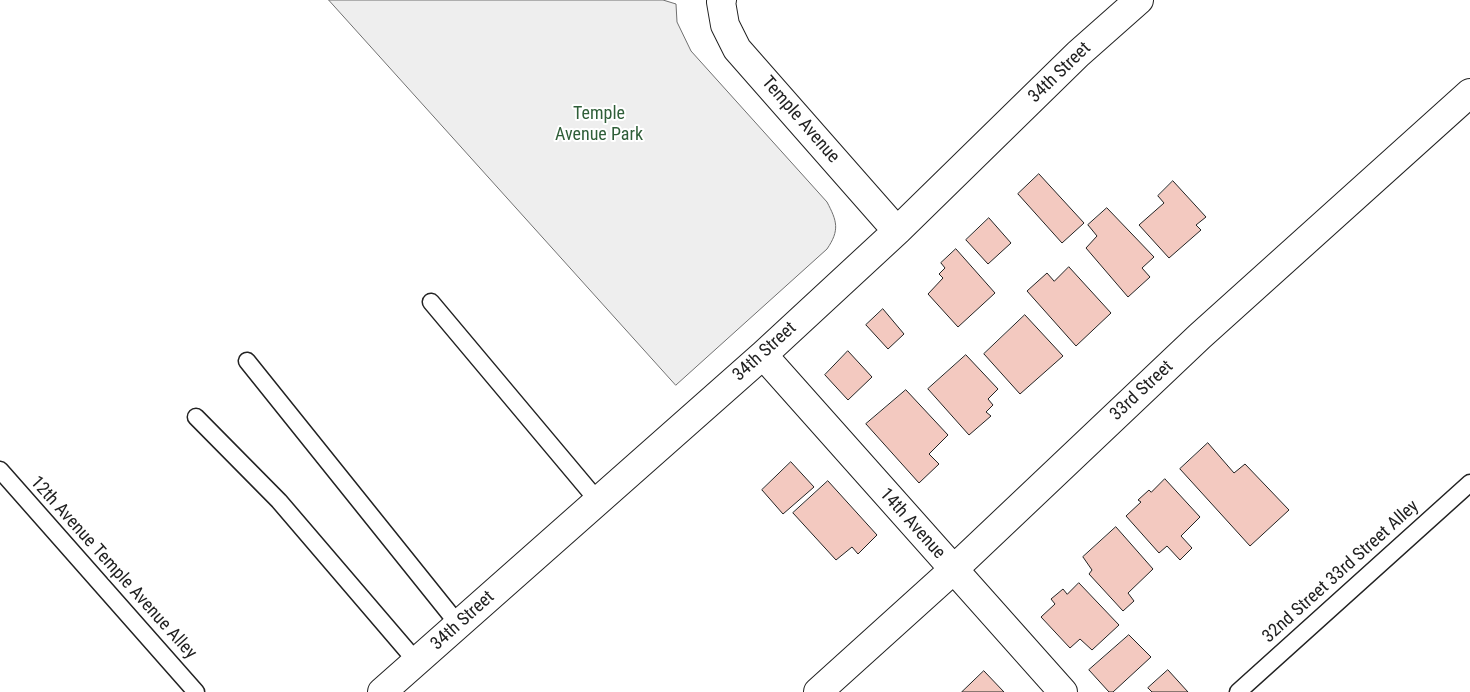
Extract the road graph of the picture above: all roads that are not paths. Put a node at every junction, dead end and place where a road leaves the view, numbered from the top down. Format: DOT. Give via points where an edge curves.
graph roads {
  1 [pos="722,0"];
  2 [pos="1139,0"];
  3 [pos="1470,93"];
  4 [pos="897,231"];
  5 [pos="432,302"];
  6 [pos="763,355"];
  7 [pos="247,361"];
  8 [pos="196,416"];
  9 [pos="0,470"];
  10 [pos="1470,483"];
  11 [pos="598,501"];
  12 [pos="953,570"];
  13 [pos="458,624"];
  14 [pos="416,661"];
  15 [pos="196,692"];
  16 [pos="382,692"];
  17 [pos="818,692"];
  18 [pos="1063,692"];
  19 [pos="1238,692"];
  1 -- 4 [label="street, Temple Avenue" via="725,25 737,49"];
  2 -- 4 [label="street, 34th Street" via="1078,54"];
  3 -- 12 [label="street, 33rd Street" via="1200,336"];
  4 -- 6 [label="street, 34th Street"];
  5 -- 11 [label="lane"];
  6 -- 11 [label="street, 34th Street"];
  6 -- 12 [label="street, 14th Avenue"];
  7 -- 13 [label="lane"];
  8 -- 14 [label="lane" via="279,501"];
  9 -- 15 [label="lane, 12th Avenue Temple Avenue Alley"];
  10 -- 19 [label="lane, 32nd Street 33rd Street Alley"];
  11 -- 13 [label="street, 34th Street"];
  12 -- 17 [label="street, 33rd Street"];
  12 -- 18 [label="street, 14th Avenue"];
  13 -- 14 [label="street, 34th Street"];
  14 -- 16 [label="street, 34th Street"];
}
